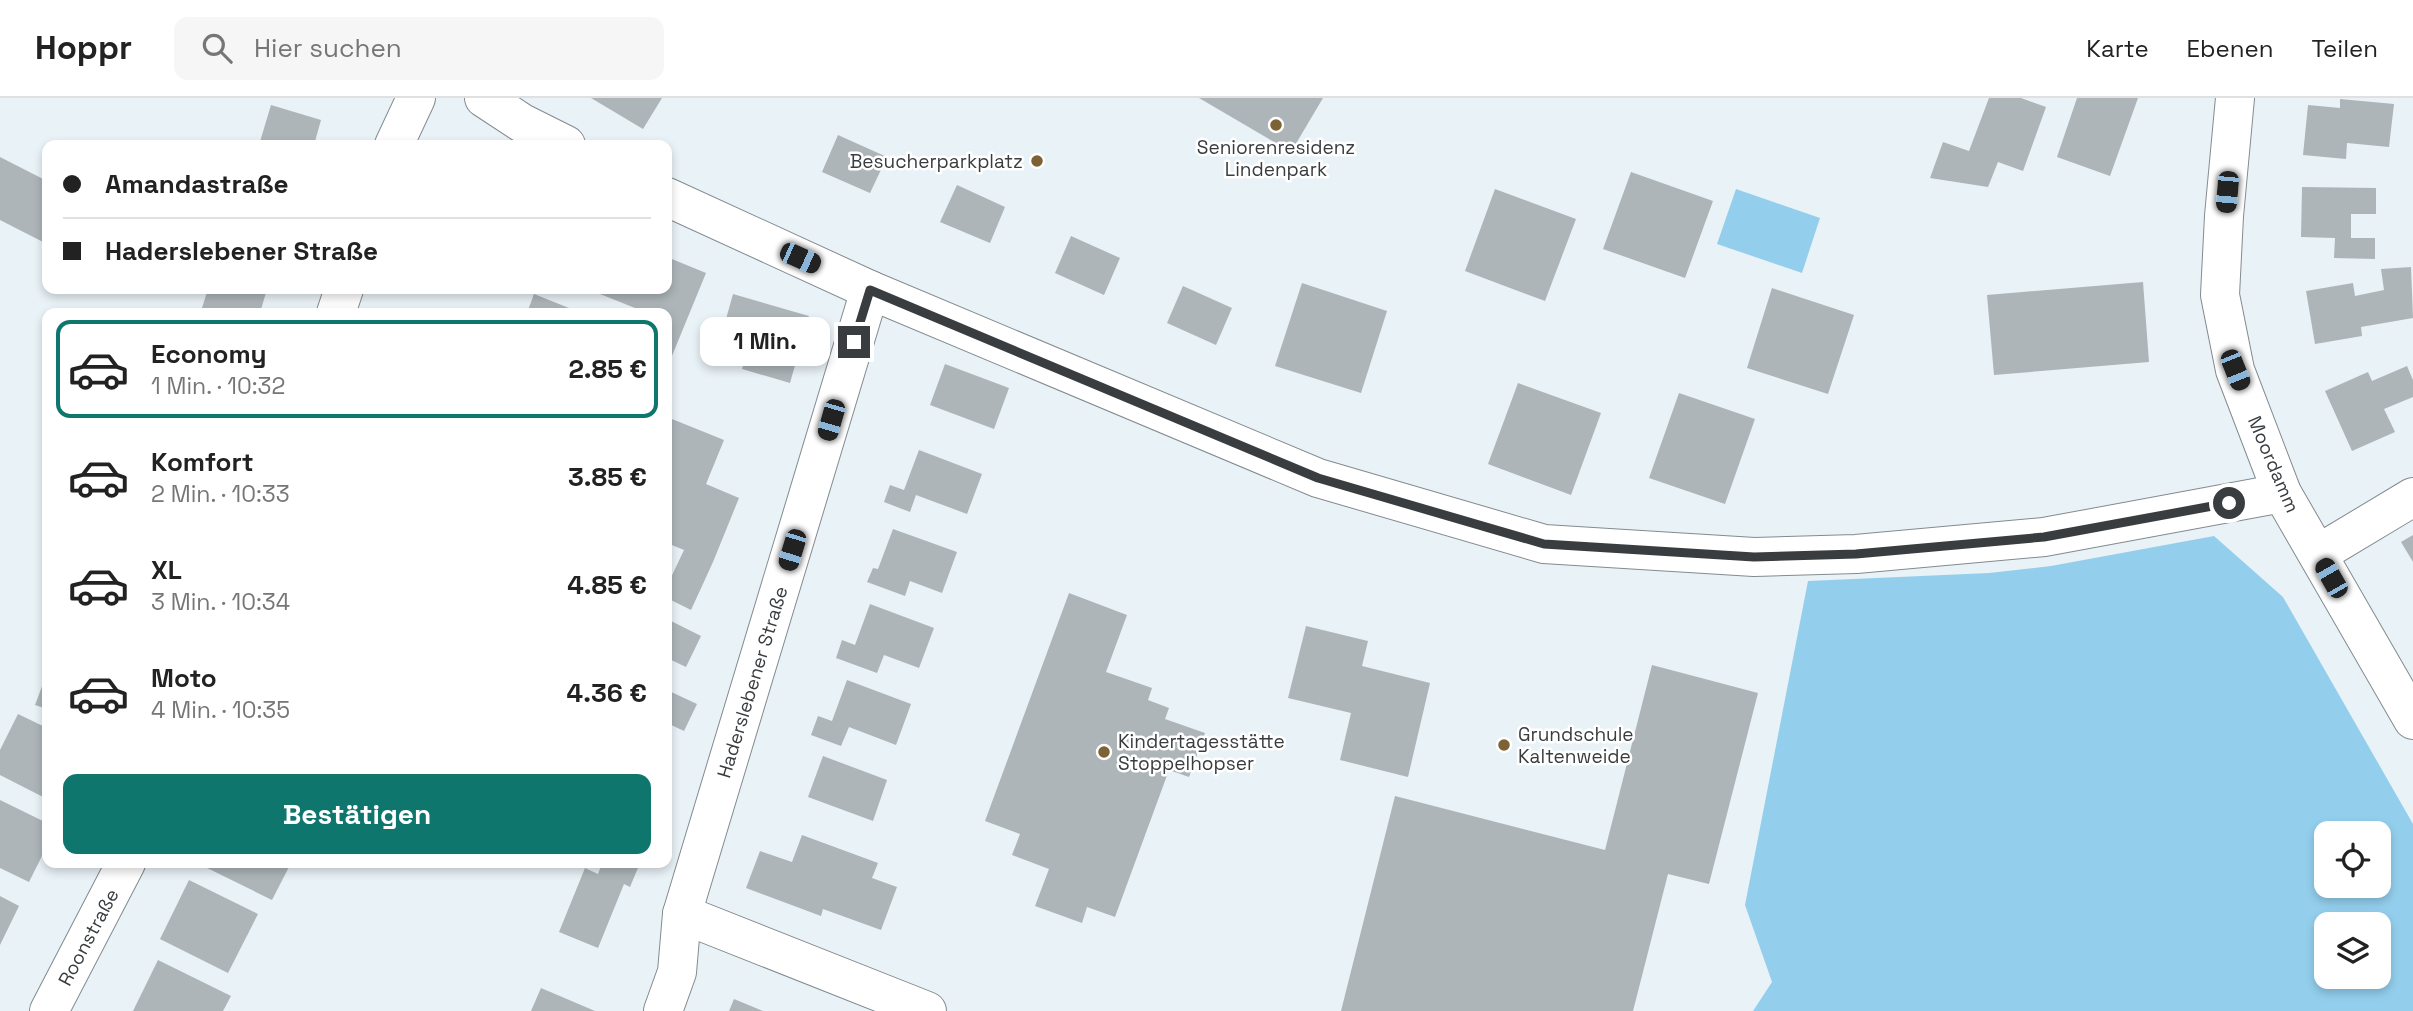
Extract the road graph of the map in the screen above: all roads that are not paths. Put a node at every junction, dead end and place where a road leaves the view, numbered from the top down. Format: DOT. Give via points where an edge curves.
graph roads {
  1 [pos="416,98"];
  2 [pos="484,98"];
  3 [pos="2235,98"];
  4 [pos="530,110"];
  5 [pos="396,140"];
  6 [pos="561,140"];
  7 [pos="672,199"];
  8 [pos="870,290"];
  9 [pos="2282,493"];
  10 [pos="2413,497"];
  11 [pos="2318,554"];
  12 [pos="2413,720"];
  13 [pos="124,868"];
  14 [pos="682,914"];
  15 [pos="49,1011"];
  16 [pos="663,1011"];
  17 [pos="927,1011"];
  1 -- 5 [label="street"];
  2 -- 4 [label="street"];
  3 -- 9 [label="street, Moordamm" via="2221,295 2235,370"];
  4 -- 6 [label="street"];
  7 -- 8 [label="street"];
  8 -- 9 [label="street" via="1318,478 1544,544 1754,557 1856,554 2044,537"];
  8 -- 14 [label="street, Haderslebener Straße"];
  9 -- 11 [label="street, Moordamm"];
  10 -- 11 [label="street"];
  11 -- 12 [label="street, Moordamm"];
  13 -- 15 [label="street, Roonstraße"];
  14 -- 16 [label="street, Haderslebener Straße" via="677,972"];
  14 -- 17 [label="street"];
}
